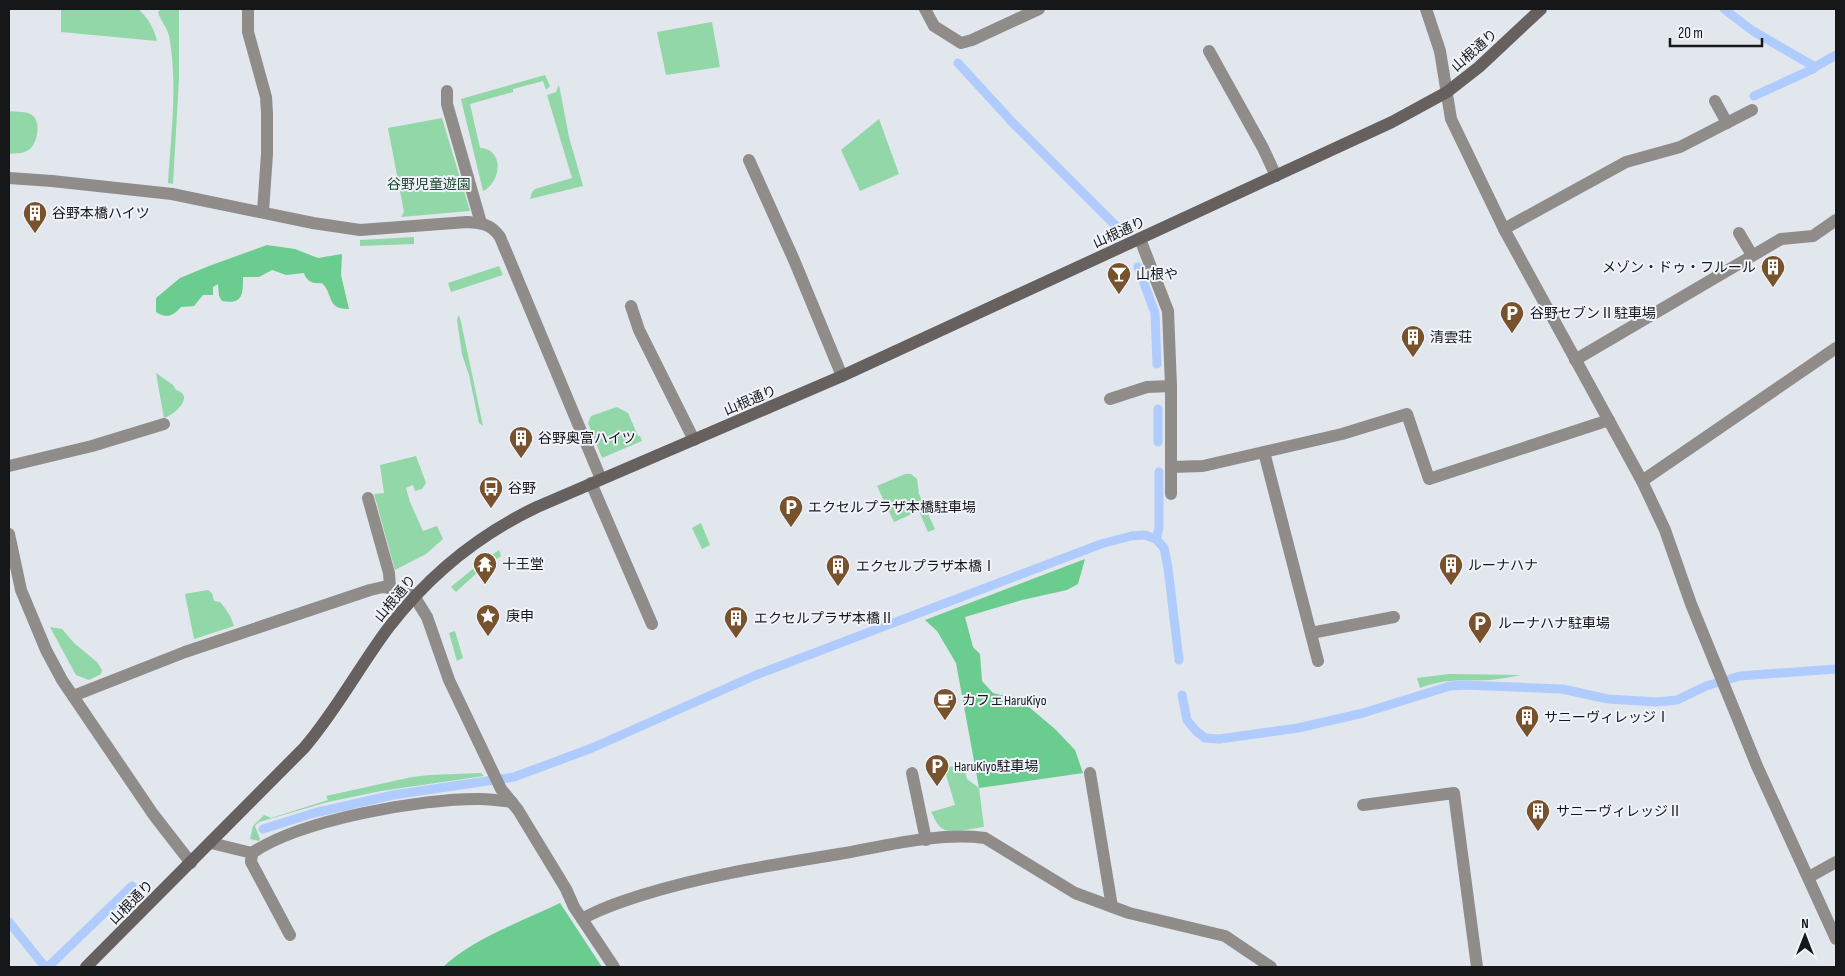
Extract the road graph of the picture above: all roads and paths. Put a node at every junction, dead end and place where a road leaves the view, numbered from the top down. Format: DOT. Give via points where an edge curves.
graph roads {
  1 [pos="248,9"];
  2 [pos="924,9"];
  3 [pos="1039,9"];
  4 [pos="1426,9"];
  5 [pos="1541,9"];
  6 [pos="1209,51"];
  7 [pos="446,91"];
  8 [pos="1447,92"];
  9 [pos="1715,101"];
  10 [pos="1752,110"];
  11 [pos="1727,123"];
  12 [pos="749,160"];
  13 [pos="1276,176"];
  14 [pos="9,178"];
  15 [pos="263,212"];
  16 [pos="1836,220"];
  17 [pos="481,223"];
  18 [pos="1504,230"];
  19 [pos="1739,233"];
  20 [pos="1140,239"];
  21 [pos="1752,255"];
  22 [pos="631,306"];
  23 [pos="1836,348"];
  24 [pos="1575,360"];
  25 [pos="842,376"];
  26 [pos="1171,386"];
  27 [pos="1110,399"];
  28 [pos="1609,420"];
  29 [pos="164,424"];
  30 [pos="694,440"];
  31 [pos="1264,452"];
  32 [pos="9,466"];
  33 [pos="1171,468"];
  34 [pos="596,481"];
  35 [pos="1642,481"];
  36 [pos="1171,494"];
  37 [pos="368,498"];
  38 [pos="9,534"];
  39 [pos="390,588"];
  40 [pos="414,596"];
  41 [pos="1394,616"];
  42 [pos="652,624"];
  43 [pos="1311,633"];
  44 [pos="1318,661"];
  45 [pos="73,696"];
  46 [pos="912,773"];
  47 [pos="1090,773"];
  48 [pos="512,802"];
  49 [pos="1363,805"];
  50 [pos="926,840"];
  51 [pos="211,843"];
  52 [pos="252,854"];
  53 [pos="1836,862"];
  54 [pos="191,863"];
  55 [pos="1809,877"];
  56 [pos="1112,907"];
  57 [pos="582,919"];
  58 [pos="290,935"];
  59 [pos="1836,939"];
  60 [pos="86,967"];
  61 [pos="614,967"];
  62 [pos="1271,967"];
  63 [pos="1477,967"];
  1 -- 15 [label="street" via="248,32 266,97"];
  2 -- 3 [label="street" via="934,26 961,43"];
  4 -- 8 [label="street" via="1440,51"];
  5 -- 8 [label="street, 山根通り"];
  6 -- 13 [label="street"];
  7 -- 17 [label="street"];
  8 -- 13 [label="street, 山根通り" via="1392,122"];
  8 -- 18 [label="street" via="1451,120"];
  9 -- 11 [label="street"];
  10 -- 11 [label="street"];
  11 -- 18 [label="street" via="1680,147 1626,162"];
  12 -- 25 [label="street"];
  13 -- 20 [label="street, 山根通り"];
  14 -- 15 [label="street" via="172,194"];
  15 -- 17 [label="street" via="360,230"];
  16 -- 21 [label="street" via="1813,236 1780,239"];
  17 -- 34 [label="street" via="493,228 500,237"];
  18 -- 24 [label="street"];
  19 -- 21 [label="street"];
  20 -- 25 [label="street, 山根通り"];
  20 -- 26 [label="street" via="1168,311"];
  21 -- 24 [label="street"];
  22 -- 30 [label="street" via="639,330"];
  23 -- 35 [label="street"];
  24 -- 28 [label="street"];
  25 -- 30 [label="street, 山根通り"];
  26 -- 27 [label="street" via="1147,387"];
  26 -- 33 [label="street"];
  28 -- 31 [label="street" via="1429,479 1407,414 1342,434"];
  28 -- 35 [label="street"];
  29 -- 32 [label="street"];
  30 -- 34 [label="street, 山根通り"];
  31 -- 33 [label="street" via="1203,466"];
  31 -- 43 [label="street"];
  33 -- 36 [label="street"];
  34 -- 40 [label="street, 山根通り" via="524,513 483,537 451,561"];
  34 -- 42 [label="street"];
  35 -- 55 [label="street" via="1757,766"];
  37 -- 39 [label="street" via="389,573"];
  38 -- 45 [label="street" via="26,606 46,650"];
  39 -- 40 [label="street"];
  39 -- 45 [label="street" via="370,590 185,652"];
  40 -- 48 [label="street" via="427,617 449,680 501,789"];
  40 -- 51 [label="street, 山根通り" via="318,732"];
  41 -- 43 [label="street"];
  43 -- 44 [label="street"];
  45 -- 54 [label="street" via="168,836"];
  46 -- 50 [label="street"];
  47 -- 56 [label="street"];
  48 -- 52 [label="street" via="481,799 445,801 362,814 292,834"];
  48 -- 57 [label="street"];
  49 -- 63 [label="street" via="1454,793"];
  50 -- 56 [label="street" via="985,838 1075,893"];
  50 -- 57 [label="street" via="676,884 598,910"];
  51 -- 52 [label="street"];
  51 -- 54 [label="street, 山根通り"];
  52 -- 58 [label="street" via="250,862"];
  53 -- 55 [label="street"];
  54 -- 60 [label="street, 山根通り"];
  55 -- 59 [label="street"];
  56 -- 62 [label="street" via="1225,936"];
  57 -- 61 [label="street"];
}
